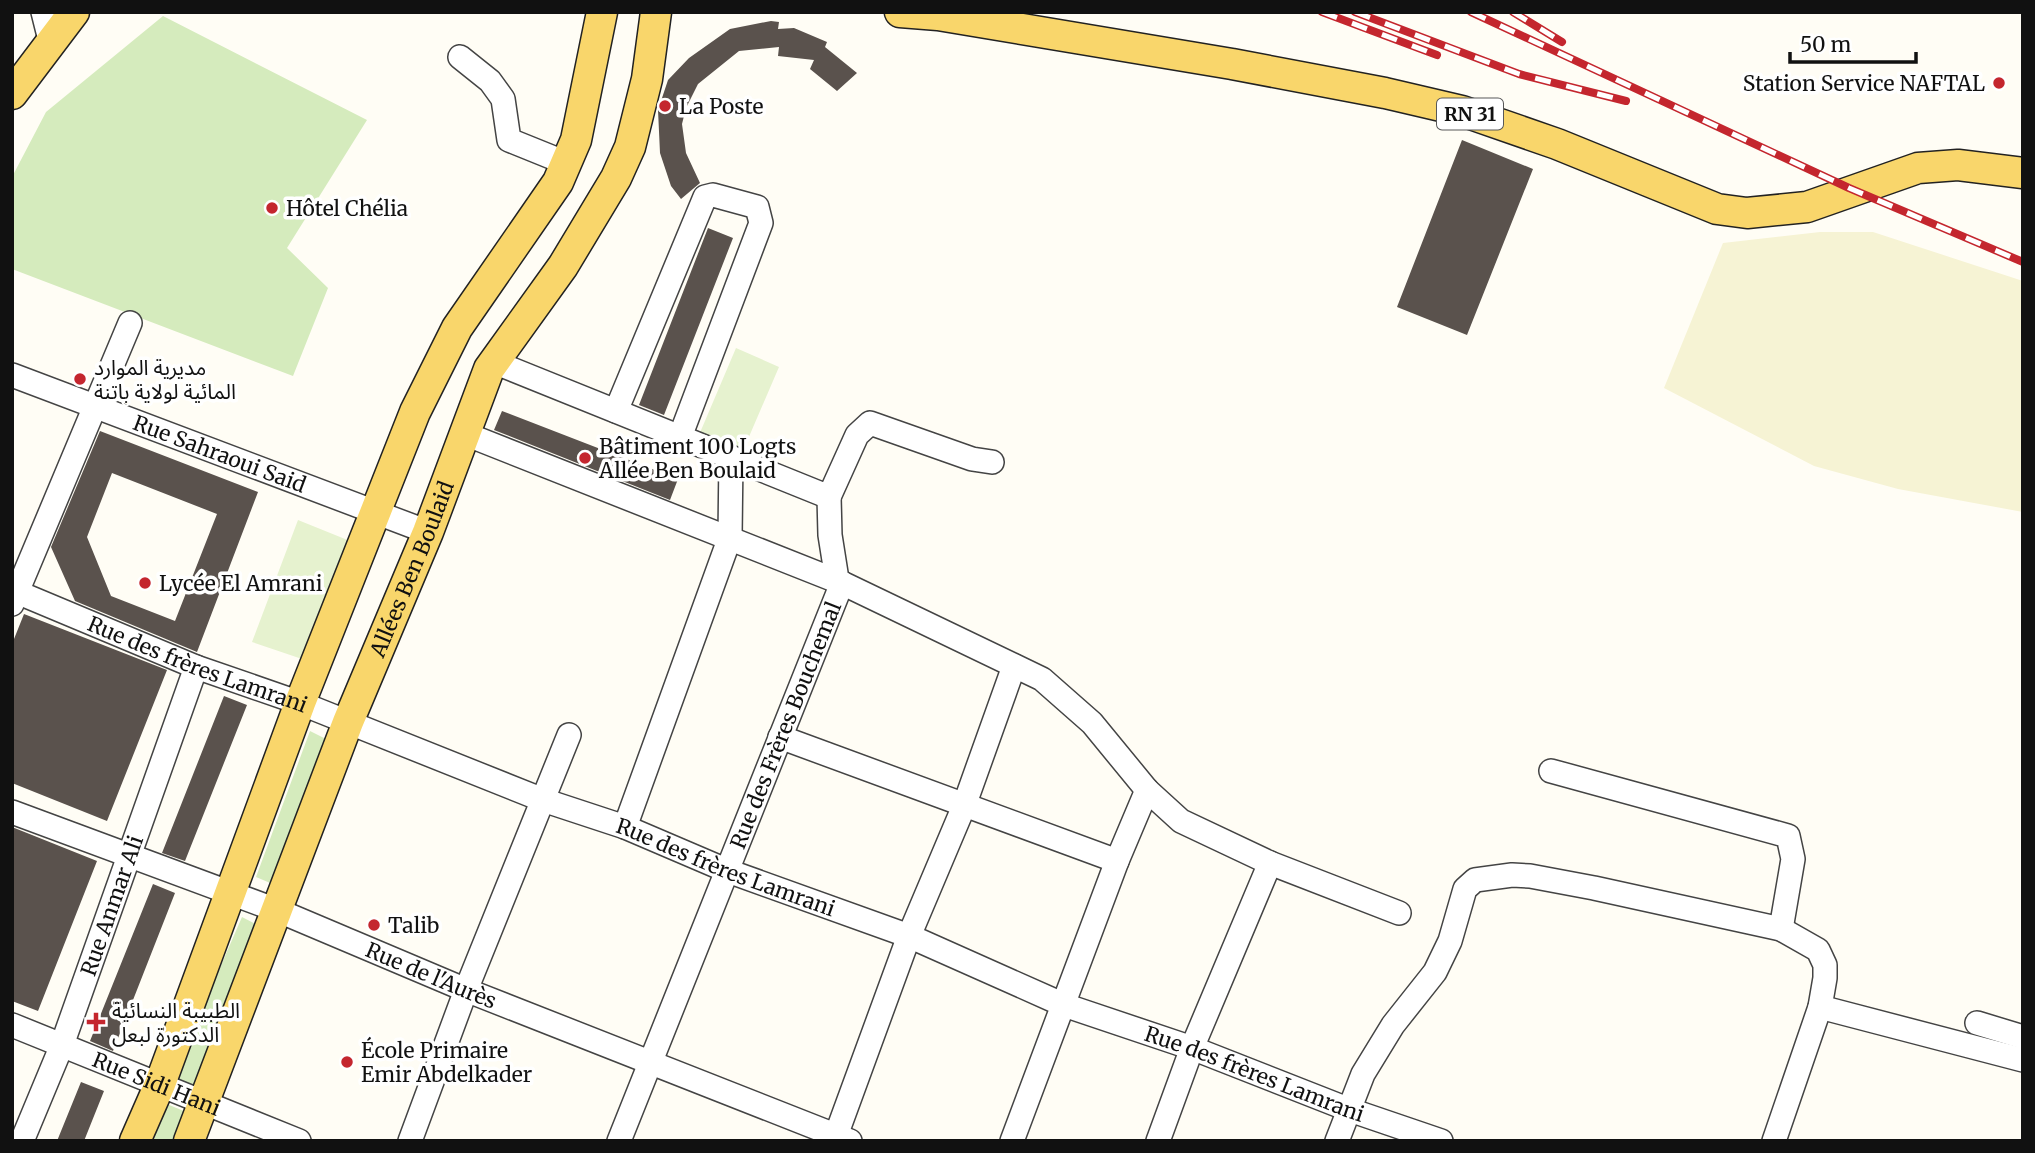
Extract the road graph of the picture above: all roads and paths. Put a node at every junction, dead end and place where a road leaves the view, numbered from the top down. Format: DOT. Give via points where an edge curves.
graph roads {
  1 [pos="74,12"];
  2 [pos="603,12"];
  3 [pos="656,12"];
  4 [pos="900,12"];
  5 [pos="47,26"];
  6 [pos="460,57"];
  7 [pos="12,94"];
  8 [pos="566,163"];
  9 [pos="2023,173"];
  10 [pos="130,323"];
  11 [pos="494,362"];
  12 [pos="12,375"];
  13 [pos="96,408"];
  14 [pos="616,411"];
  15 [pos="463,433"];
  16 [pos="680,436"];
  17 [pos="731,457"];
  18 [pos="992,462"];
  19 [pos="830,497"];
  20 [pos="374,510"];
  21 [pos="428,532"];
  22 [pos="730,537"];
  23 [pos="839,578"];
  24 [pos="14,596"];
  25 [pos="1014,666"];
  26 [pos="196,667"];
  27 [pos="300,703"];
  28 [pos="348,722"];
  29 [pos="569,736"];
  30 [pos="780,737"];
  31 [pos="1551,771"];
  32 [pos="1147,790"];
  33 [pos="543,800"];
  34 [pos="964,806"];
  35 [pos="12,812"];
  36 [pos="625,827"];
  37 [pos="131,856"];
  38 [pos="1117,861"];
  39 [pos="1270,863"];
  40 [pos="728,871"];
  41 [pos="231,894"];
  42 [pos="279,911"];
  43 [pos="1399,913"];
  44 [pos="1781,929"];
  45 [pos="909,936"];
  46 [pos="466,989"];
  47 [pos="1063,1004"];
  48 [pos="1819,1007"];
  49 [pos="1977,1023"];
  50 [pos="12,1025"];
  51 [pos="2023,1037"];
  52 [pos="62,1045"];
  53 [pos="1192,1048"];
  54 [pos="651,1060"];
  55 [pos="2023,1060"];
  56 [pos="160,1084"];
  57 [pos="203,1101"];
  58 [pos="1350,1110"];
  59 [pos="840,1139"];
  60 [pos="22,1141"];
  61 [pos="135,1141"];
  62 [pos="189,1141"];
  63 [pos="299,1141"];
  64 [pos="410,1141"];
  65 [pos="619,1141"];
  66 [pos="1012,1141"];
  67 [pos="1158,1141"];
  68 [pos="1337,1141"];
  69 [pos="1441,1141"];
  70 [pos="1774,1141"];
  1 -- 5 [label="main road"];
  2 -- 8 [label="main road" via="588,95"];
  3 -- 11 [label="main road, Allées Ben Boulaid" via="648,79 625,157 563,266"];
  4 -- 9 [label="main road, RN 31" via="1000,25 1462,111 1717,209 1747,213 1807,207 1918,168 1958,165"];
  5 -- 7 [label="main road"];
  6 -- 8 [label="street" via="490,81 503,99 509,141"];
  8 -- 20 [label="main road" via="527,231 457,328"];
  10 -- 13 [label="street"];
  11 -- 14 [label="street"];
  11 -- 15 [label="main road, Allées Ben Boulaid"];
  12 -- 13 [label="street, Rue Sahraoui Said"];
  13 -- 20 [label="street, Rue Sahraoui Said"];
  13 -- 24 [label="street"];
  14 -- 16 [label="street"];
  14 -- 16 [label="street" via="705,197 757,207 761,223"];
  15 -- 21 [label="main road, Allées Ben Boulaid"];
  15 -- 22 [label="street"];
  16 -- 17 [label="street"];
  17 -- 19 [label="street"];
  17 -- 22 [label="street"];
  18 -- 19 [label="street" via="870,423 857,435"];
  19 -- 23 [label="street, Rue des Frères Bouchemal" via="830,535"];
  20 -- 21 [label="street, Rue Sahraoui Said"];
  20 -- 27 [label="main road"];
  21 -- 28 [label="main road, Allées Ben Boulaid"];
  22 -- 23 [label="street"];
  22 -- 36 [label="street"];
  23 -- 25 [label="street"];
  23 -- 30 [label="street, Rue des Frères Bouchemal"];
  24 -- 26 [label="street, Rue des frères Lamrani"];
  25 -- 32 [label="street" via="1042,679 1092,723"];
  25 -- 34 [label="street"];
  26 -- 27 [label="street, Rue des frères Lamrani"];
  26 -- 37 [label="street, Rue Anmar Ali"];
  27 -- 28 [label="street, Rue des frères Lamrani"];
  27 -- 41 [label="main road"];
  28 -- 33 [label="street, Rue des frères Lamrani"];
  28 -- 42 [label="main road, Allées Ben Boulaid"];
  29 -- 33 [label="street"];
  30 -- 34 [label="street"];
  30 -- 40 [label="street, Rue des Frères Bouchemal"];
  31 -- 44 [label="street" via="1788,836 1794,859"];
  32 -- 38 [label="street"];
  32 -- 39 [label="street" via="1181,821"];
  33 -- 36 [label="street, Rue des frères Lamrani"];
  33 -- 46 [label="street"];
  34 -- 38 [label="street"];
  34 -- 45 [label="street"];
  35 -- 37 [label="street, Rue de l'Aurès"];
  36 -- 40 [label="street, Rue des frères Lamrani"];
  37 -- 41 [label="street, Rue de l'Aurès"];
  37 -- 52 [label="street, Rue Anmar Ali"];
  38 -- 47 [label="street"];
  39 -- 43 [label="street"];
  39 -- 53 [label="street"];
  40 -- 45 [label="street, Rue des frères Lamrani"];
  40 -- 54 [label="street, Rue des Frères Bouchemal"];
  41 -- 42 [label="street, Rue de l'Aurès"];
  41 -- 56 [label="main road"];
  42 -- 46 [label="street, Rue de l'Aurès"];
  42 -- 57 [label="main road, Allées Ben Boulaid"];
  44 -- 48 [label="street" via="1818,950 1825,965"];
  44 -- 58 [label="street" via="1530,876 1475,880 1465,889 1450,941 1435,972 1393,1025 1363,1074"];
  45 -- 47 [label="street, Rue des frères Lamrani"];
  45 -- 59 [label="street"];
  46 -- 54 [label="street, Rue de l'Aurès"];
  46 -- 64 [label="street"];
  47 -- 53 [label="street, Rue des frères Lamrani"];
  47 -- 66 [label="street"];
  48 -- 55 [label="street"];
  48 -- 70 [label="street"];
  49 -- 51 [label="street"];
  50 -- 52 [label="street, Rue Sidi Hani"];
  52 -- 56 [label="street, Rue Sidi Hani"];
  52 -- 60 [label="street, Rue Anmar Ali"];
  53 -- 58 [label="street, Rue des frères Lamrani"];
  53 -- 67 [label="street"];
  54 -- 59 [label="street, Rue de l'Aurès"];
  54 -- 65 [label="street, Rue des Frères Bouchemal"];
  56 -- 57 [label="street, Rue Sidi Hani"];
  56 -- 61 [label="main road"];
  57 -- 62 [label="main road, Allées Ben Boulaid"];
  57 -- 63 [label="street, Rue Sidi Hani"];
  58 -- 68 [label="street"];
  58 -- 69 [label="street, Rue des frères Lamrani"];
}
